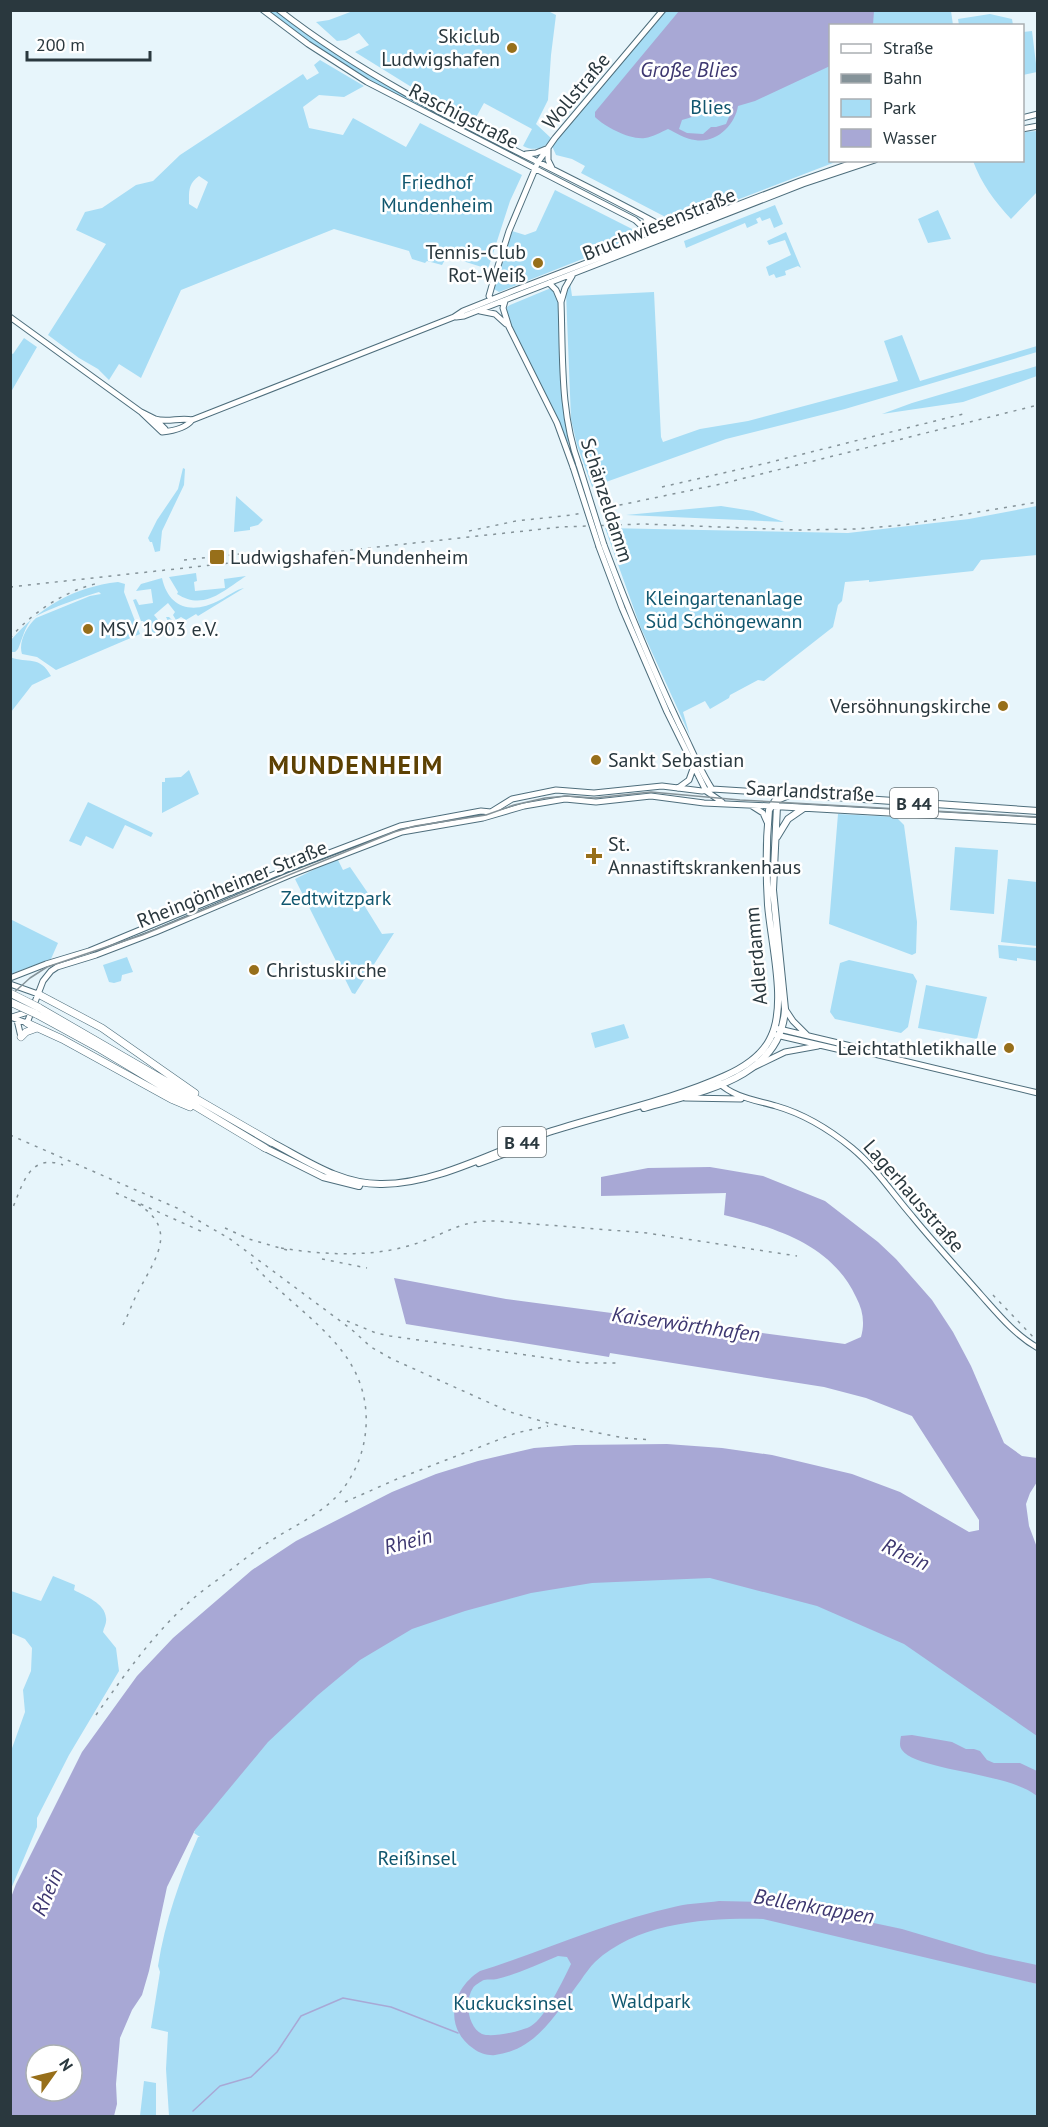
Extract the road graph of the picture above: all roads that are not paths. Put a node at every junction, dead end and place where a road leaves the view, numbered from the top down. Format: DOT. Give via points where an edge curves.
graph roads {
  1 [pos="262,10"];
  2 [pos="279,10"];
  3 [pos="663,10"];
  4 [pos="367,71"];
  5 [pos="362,79"];
  6 [pos="486,134"];
  7 [pos="481,142"];
  8 [pos="549,147"];
  9 [pos="521,153"];
  10 [pos="538,162"];
  11 [pos="854,162"];
  12 [pos="869,162"];
  13 [pos="535,169"];
  14 [pos="555,171"];
  15 [pos="644,216"];
  16 [pos="674,229"];
  17 [pos="653,239"];
  18 [pos="573,275"];
  19 [pos="543,280"];
  20 [pos="550,284"];
  21 [pos="518,290"];
  22 [pos="491,300"];
  23 [pos="505,301"];
  24 [pos="561,302"];
  25 [pos="478,311"];
  26 [pos="10,317"];
  27 [pos="454,317"];
  28 [pos="509,327"];
  29 [pos="141,412"];
  30 [pos="154,419"];
  31 [pos="181,420"];
  32 [pos="192,420"];
  33 [pos="164,431"];
  34 [pos="576,466"];
  35 [pos="602,546"];
  36 [pos="694,766"];
  37 [pos="678,788"];
  38 [pos="709,791"];
  39 [pos="767,793"];
  40 [pos="791,794"];
  41 [pos="697,800"];
  42 [pos="721,802"];
  43 [pos="774,804"];
  44 [pos="750,805"];
  45 [pos="805,808"];
  46 [pos="481,811"];
  47 [pos="1038,811"];
  48 [pos="483,818"];
  49 [pos="1038,822"];
  50 [pos="768,824"];
  51 [pos="775,840"];
  52 [pos="10,978"];
  53 [pos="10,984"];
  54 [pos="10,993"];
  55 [pos="38,994"];
  56 [pos="10,1002"];
  57 [pos="785,1009"];
  58 [pos="35,1011"];
  59 [pos="10,1017"];
  60 [pos="17,1020"];
  61 [pos="27,1023"];
  62 [pos="38,1028"];
  63 [pos="777,1032"];
  64 [pos="808,1036"];
  65 [pos="21,1037"];
  66 [pos="823,1045"];
  67 [pos="858,1050"];
  68 [pos="754,1067"];
  69 [pos="718,1084"];
  70 [pos="1038,1093"];
  71 [pos="680,1098"];
  72 [pos="733,1098"];
  73 [pos="750,1100"];
  74 [pos="204,1111"];
  75 [pos="224,1114"];
  76 [pos="268,1145"];
  77 [pos="1038,1348"];
  1 -- 5 [label="street, Raschigstraße"];
  2 -- 4 [label="street, Raschigstraße"];
  3 -- 8 [label="street, Wollstraße"];
  4 -- 5 [label="street"];
  4 -- 6 [label="street, Raschigstraße"];
  5 -- 7 [label="street, Raschigstraße"];
  6 -- 7 [label="street"];
  6 -- 9 [label="street, Raschigstraße"];
  7 -- 13 [label="street, Raschigstraße"];
  8 -- 9 [label="street" via="536,153"];
  8 -- 10 [label="street, Wollstraße"];
  8 -- 14 [label="street" via="548,160"];
  9 -- 10 [label="street, Raschigstraße"];
  10 -- 13 [label="street, Wollstraße"];
  10 -- 14 [label="street, Raschigstraße"];
  11 -- 16 [label="street, Bruchwiesenstraße"];
  12 -- 17 [label="street, Bruchwiesenstraße"];
  13 -- 17 [label="street, Raschigstraße" via="635,220"];
  13 -- 22 [label="street, Wollstraße" via="502,250"];
  14 -- 15 [label="street, Raschigstraße"];
  15 -- 16 [label="street, Raschigstraße"];
  15 -- 17 [label="street"];
  16 -- 17 [label="street, Bruchwiesenstraße"];
  17 -- 18 [label="street, Bruchwiesenstraße"];
  17 -- 19 [label="street, Bruchwiesenstraße"];
  18 -- 20 [label="street, Bruchwiesenstraße"];
  18 -- 24 [label="street, Schänzeldamm"];
  19 -- 20 [label="street, Schänzeldamm"];
  19 -- 21 [label="street, Bruchwiesenstraße"];
  20 -- 23 [label="street, Bruchwiesenstraße"];
  20 -- 24 [label="street, Schänzeldamm"];
  21 -- 22 [label="street, Bruchwiesenstraße"];
  21 -- 23 [label="street"];
  22 -- 27 [label="street, Bruchwiesenstraße"];
  23 -- 25 [label="street, Bruchwiesenstraße"];
  23 -- 28 [label="street, Schänzeldamm" via="503,309"];
  24 -- 34 [label="street, Schänzeldamm" via="566,408"];
  25 -- 27 [label="street, Bruchwiesenstraße"];
  25 -- 28 [label="street" via="495,314"];
  26 -- 29 [label="street"];
  27 -- 32 [label="street, Bruchwiesenstraße"];
  28 -- 34 [label="street, Schänzeldamm"];
  29 -- 30 [label="street"];
  29 -- 33 [label="street"];
  30 -- 31 [label="street"];
  30 -- 33 [label="street"];
  31 -- 32 [label="street"];
  31 -- 33 [label="street"];
  32 -- 33 [label="street, Bruchwiesenstraße"];
  34 -- 35 [label="street, Schänzeldamm, bridge"];
  35 -- 36 [label="street, Schänzeldamm" via="622,608"];
  35 -- 38 [label="street, Schänzeldamm"];
  36 -- 37 [label="street" via="689,780"];
  36 -- 38 [label="street, Schänzeldamm"];
  37 -- 38 [label="street, Saarlandstraße"];
  37 -- 46 [label="street, Saarlandstraße" via="588,793 556,790 512,799 491,812"];
  38 -- 39 [label="street, Saarlandstraße / B 44"];
  38 -- 41 [label="street"];
  38 -- 42 [label="street, Schänzeldamm"];
  39 -- 40 [label="street, Saarlandstraße / B 44"];
  39 -- 43 [label="street"];
  40 -- 43 [label="main road"];
  40 -- 47 [label="main road, Saarlandstraße / B 44"];
  41 -- 42 [label="street, Saarlandstraße"];
  41 -- 48 [label="street, Saarlandstraße" via="651,796 596,802 565,799"];
  42 -- 44 [label="street, Saarlandstraße"];
  43 -- 44 [label="street, Saarlandstraße"];
  43 -- 45 [label="main road, Saarlandstraße / B 44"];
  43 -- 50 [label="main road, Adlerdamm / B 44"];
  43 -- 51 [label="main road, Adlerdamm / B 44"];
  44 -- 50 [label="street" via="763,813"];
  45 -- 49 [label="main road, Saarlandstraße / B 44"];
  45 -- 51 [label="main road" via="788,819"];
  46 -- 52 [label="street, Rheingönheimer Straße" via="400,826 88,951"];
  48 -- 55 [label="street, Rheingönheimer Straße" via="402,832 156,932 57,967 46,975"];
  50 -- 63 [label="main road, Adlerdamm / B 44" via="766,874 778,998"];
  51 -- 57 [label="main road, Adlerdamm / B 44" via="773,890"];
  53 -- 55 [label="street"];
  54 -- 58 [label="highway, B 44, bridge"];
  55 -- 58 [label="street, Rheingönheimer Straße"];
  55 -- 75 [label="highway" via="102,1028"];
  56 -- 58 [label="highway, B 44, bridge"];
  57 -- 63 [label="main road, B 44"];
  57 -- 64 [label="street"];
  58 -- 59 [label="street"];
  58 -- 61 [label="street, Rheingönheimer Straße"];
  58 -- 74 [label="highway, B 44"];
  58 -- 75 [label="highway, B 44"];
  59 -- 60 [label="street"];
  60 -- 61 [label="street"];
  60 -- 65 [label="street"];
  61 -- 62 [label="highway"];
  62 -- 65 [label="highway"];
  62 -- 74 [label="highway" via="171,1099"];
  63 -- 64 [label="street"];
  63 -- 66 [label="street"];
  63 -- 68 [label="main road, B 44" via="769,1053"];
  63 -- 69 [label="main road, Adlerdamm / B 44" via="754,1059"];
  64 -- 67 [label="street"];
  66 -- 67 [label="street" via="854,1053"];
  66 -- 68 [label="street" via="793,1050"];
  67 -- 70 [label="street"];
  68 -- 69 [label="main road, B 44"];
  69 -- 71 [label="main road, B 44"];
  69 -- 72 [label="street"];
  69 -- 73 [label="street, Lagerhausstraße"];
  69 -- 76 [label="main road, B 44" via="552,1132 430,1178 399,1184 366,1184 339,1177"];
  71 -- 72 [label="street"];
  71 -- 76 [label="main road, B 44" via="554,1135 431,1181 400,1188 339,1182 295,1164"];
  72 -- 73 [label="street"];
  73 -- 77 [label="street, Lagerhausstraße" via="798,1114 850,1146 874,1168 1009,1326"];
  74 -- 76 [label="highway, B 44"];
  75 -- 76 [label="highway, B 44"];
}
